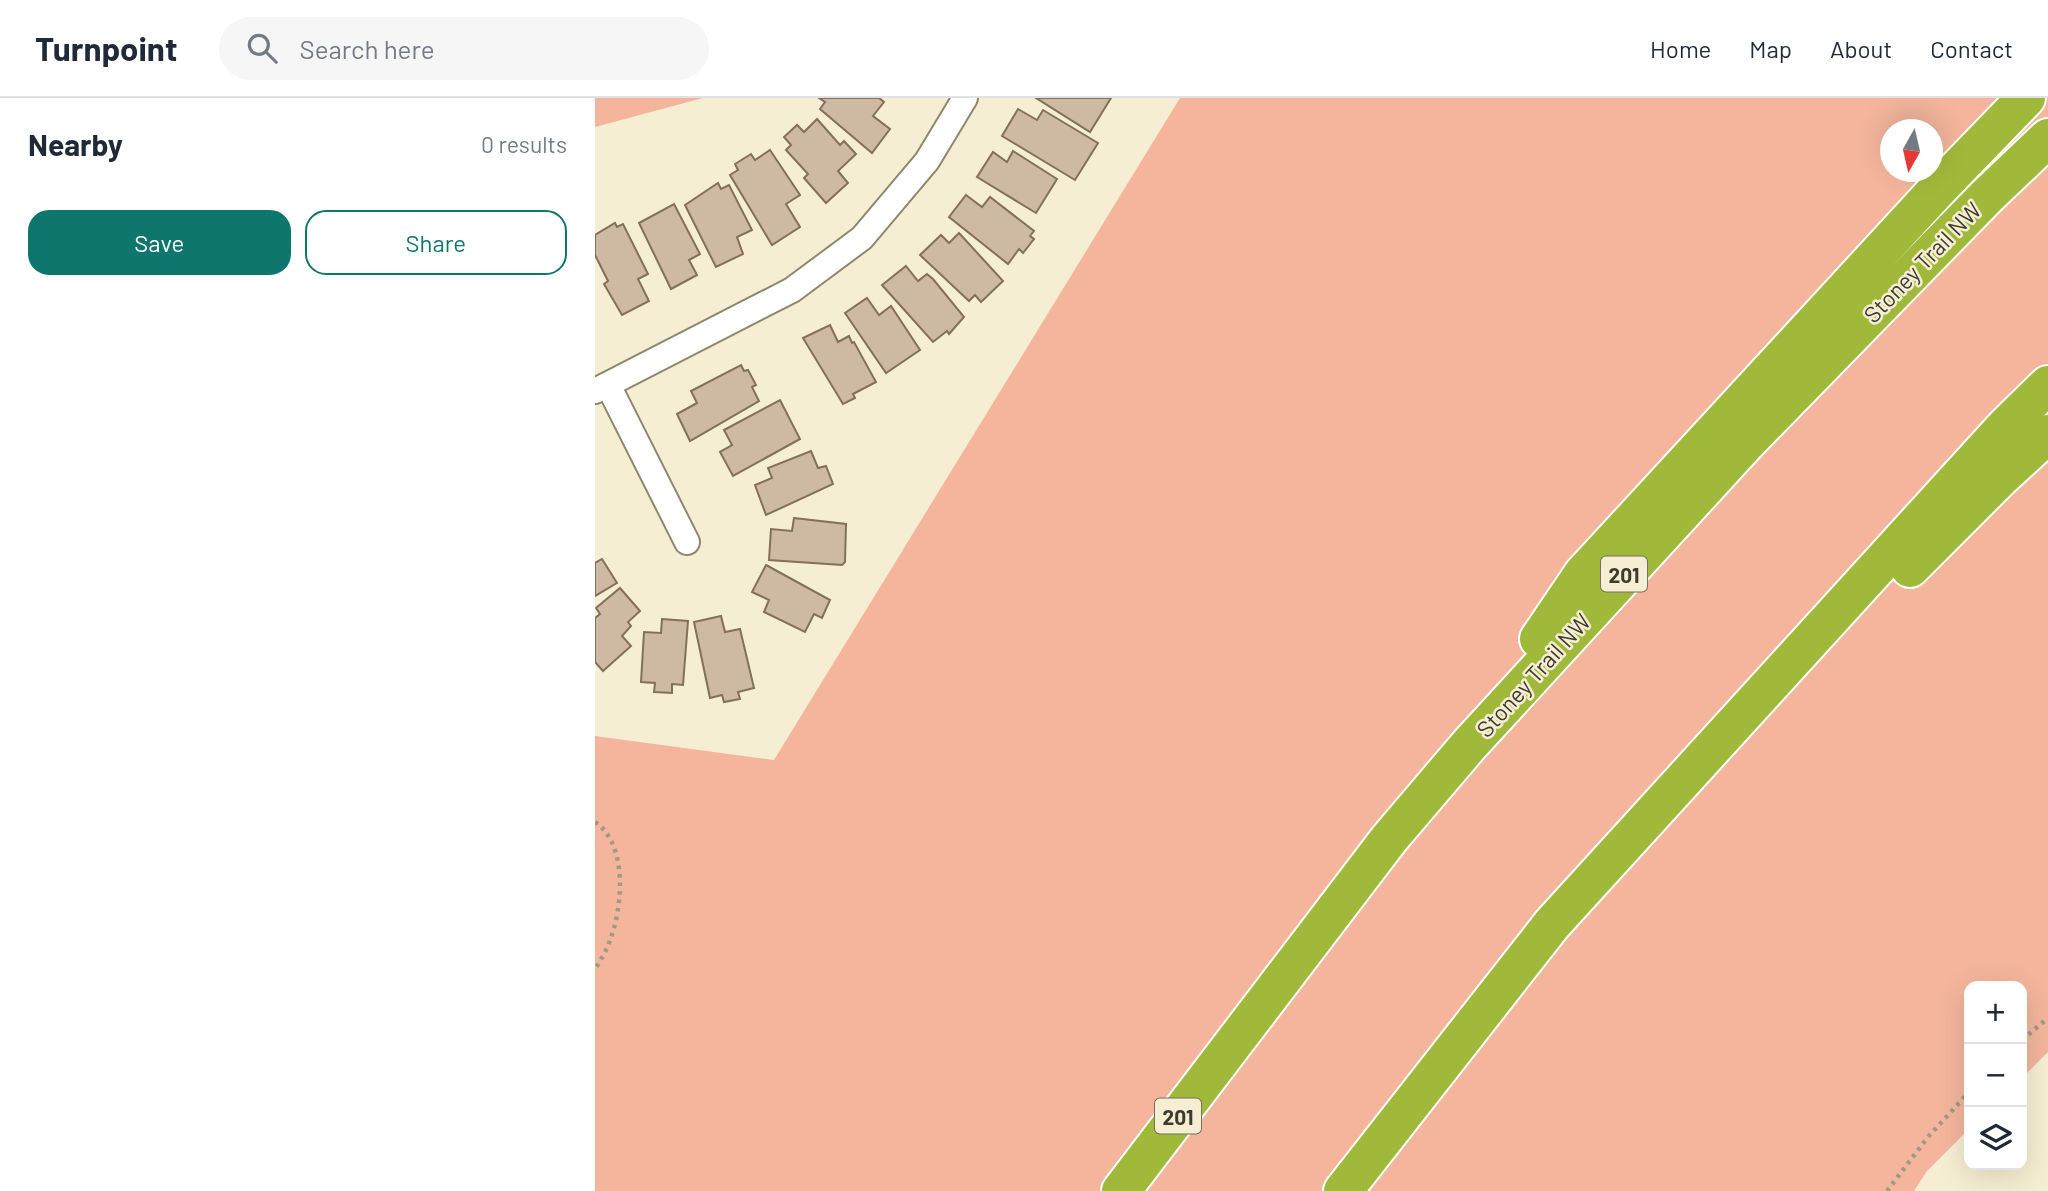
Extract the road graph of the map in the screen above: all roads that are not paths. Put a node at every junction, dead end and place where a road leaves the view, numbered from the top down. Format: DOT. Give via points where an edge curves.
graph roads {
  1 [pos="965,98"];
  2 [pos="2026,98"];
  3 [pos="2048,138"];
  4 [pos="2048,385"];
  5 [pos="602,388"];
  6 [pos="2048,435"];
  7 [pos="687,542"];
  8 [pos="1469,745"];
  9 [pos="1577,896"];
  10 [pos="1121,1191"];
  11 [pos="1343,1191"];
  1 -- 5 [label="street" via="927,160 862,238 792,290"];
  2 -- 8 [label="highway" via="1583,574"];
  3 -- 8 [label="highway, Stoney Trail NW / 201" via="1746,443"];
  4 -- 9 [label="highway" via="1996,436"];
  5 -- 7 [label="street"];
  6 -- 9 [label="highway"];
  8 -- 10 [label="highway, Stoney Trail NW / 201" via="1389,839"];
  9 -- 11 [label="highway"];
}
